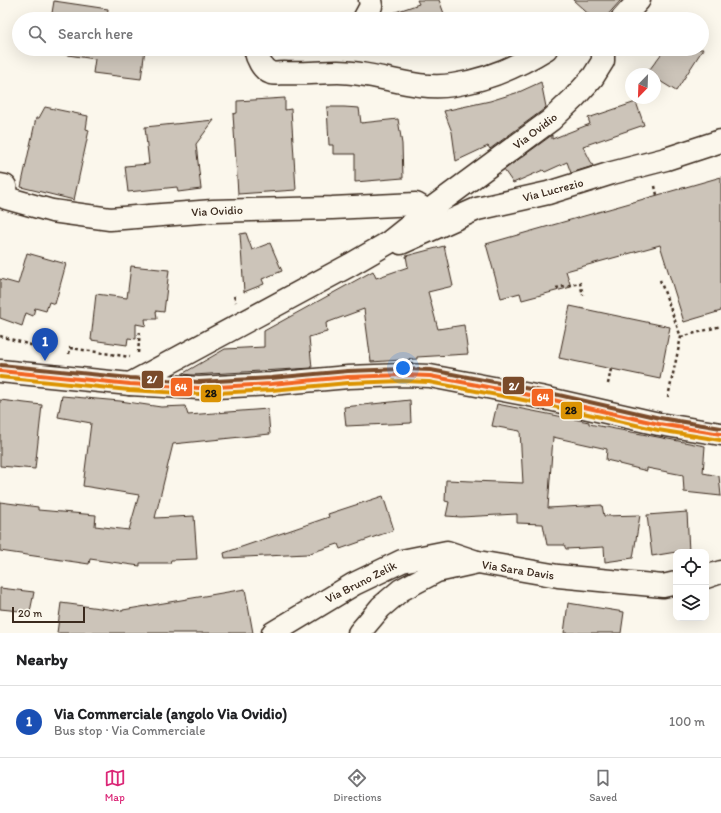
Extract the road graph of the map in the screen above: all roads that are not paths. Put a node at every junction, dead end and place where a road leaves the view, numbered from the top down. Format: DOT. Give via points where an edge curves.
graph roads {
  1 [pos="370,0"];
  2 [pos="639,0"];
  3 [pos="368,12"];
  4 [pos="628,12"];
  5 [pos="257,56"];
  6 [pos="534,56"];
  7 [pos="602,56"];
  8 [pos="721,142"];
  9 [pos="3,192"];
  10 [pos="428,211"];
  11 [pos="388,243"];
  12 [pos="0,371"];
  13 [pos="130,384"];
  14 [pos="721,434"];
  15 [pos="478,562"];
  16 [pos="721,572"];
  17 [pos="709,576"];
  18 [pos="673,584"];
  19 [pos="273,633"];
  20 [pos="359,633"];
  1 -- 3 [label="street" via="371,6"];
  2 -- 4 [label="street"];
  5 -- 6 [label="street" via="260,65 271,73 340,72 419,86 452,85 489,76"];
  7 -- 10 [label="street, Via Ovidio" via="593,77 551,120"];
  8 -- 11 [label="street, Via Lucrezio" via="548,193 477,209 403,243"];
  9 -- 10 [label="street, Via Ovidio" via="52,211 110,219 213,211 416,204"];
  10 -- 11 [label="street, Via Ovidio"];
  11 -- 13 [label="street, Via Ovidio"];
  12 -- 13 [label="street"];
  13 -- 14 [label="street" via="199,388 348,377 430,376 540,397 659,424"];
  15 -- 18 [label="street, Via Sara Davis" via="558,576 663,586"];
  15 -- 19 [label="street, Via Bruno Zelik" via="447,552 402,561 354,584"];
  15 -- 20 [label="street, Via Sara Davis" via="437,571 401,590 381,607"];
  16 -- 17 [label="street"];
}
